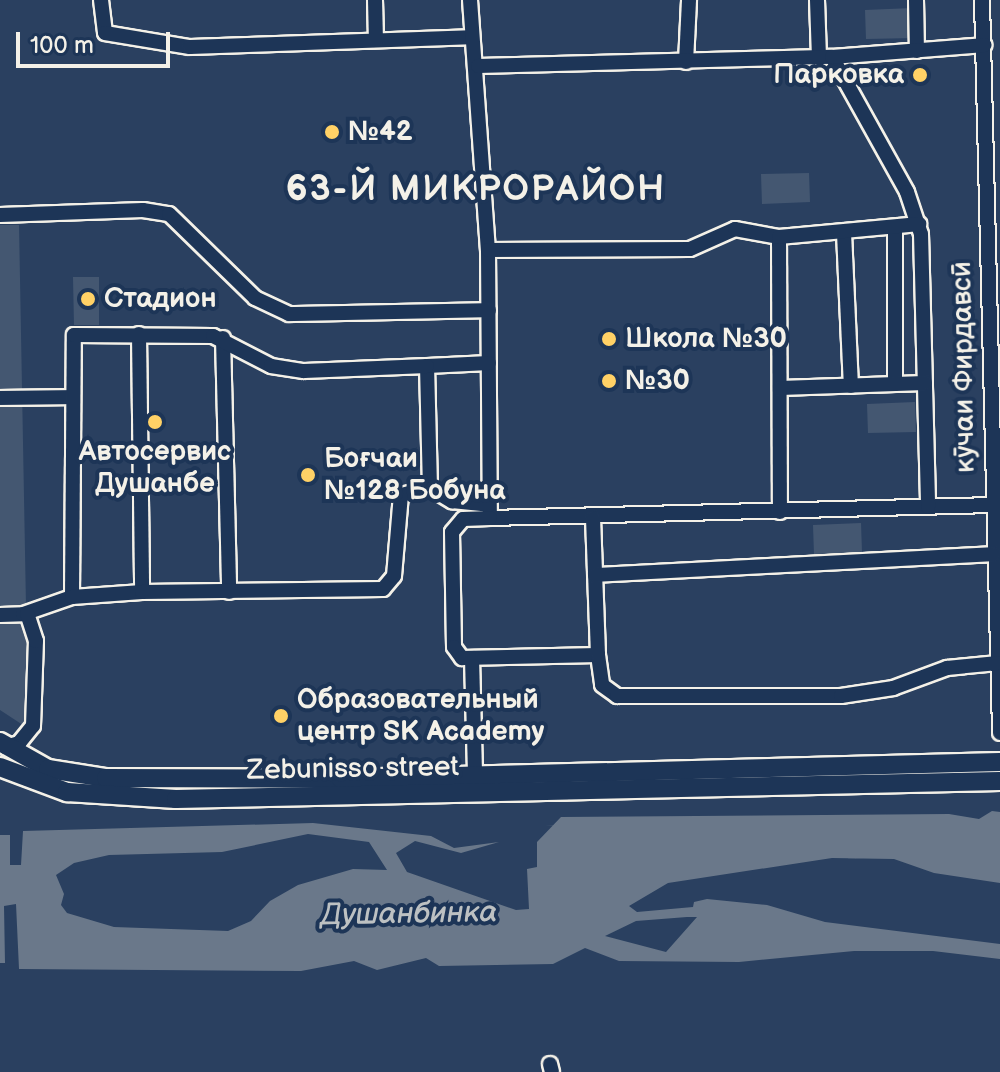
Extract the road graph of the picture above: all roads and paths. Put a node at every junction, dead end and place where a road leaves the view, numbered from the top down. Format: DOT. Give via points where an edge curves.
graph roads {
  1 [pos="101,0"];
  2 [pos="375,0"];
  3 [pos="470,0"];
  4 [pos="689,0"];
  5 [pos="817,0"];
  6 [pos="916,0"];
  7 [pos="982,0"];
  8 [pos="470,37"];
  9 [pos="376,40"];
  10 [pos="985,45"];
  11 [pos="917,51"];
  12 [pos="826,57"];
  13 [pos="686,62"];
  14 [pos="478,66"];
  15 [pos="0,215"];
  16 [pos="919,224"];
  17 [pos="895,227"];
  18 [pos="844,233"];
  19 [pos="779,237"];
  20 [pos="488,250"];
  21 [pos="994,269"];
  22 [pos="489,310"];
  23 [pos="139,334"];
  24 [pos="223,338"];
  25 [pos="489,363"];
  26 [pos="427,366"];
  27 [pos="925,383"];
  28 [pos="895,384"];
  29 [pos="851,386"];
  30 [pos="780,388"];
  31 [pos="72,397"];
  32 [pos="0,398"];
  33 [pos="430,488"];
  34 [pos="993,505"];
  35 [pos="928,507"];
  36 [pos="490,512"];
  37 [pos="780,512"];
  38 [pos="593,518"];
  39 [pos="993,554"];
  40 [pos="595,575"];
  41 [pos="142,592"];
  42 [pos="229,592"];
  43 [pos="72,597"];
  44 [pos="27,613"];
  45 [pos="0,615"];
  46 [pos="998,637"];
  47 [pos="598,655"];
  48 [pos="472,658"];
  49 [pos="998,663"];
  50 [pos="1000,733"];
  51 [pos="3,745"];
  52 [pos="1000,762"];
  53 [pos="0,767"];
  54 [pos="475,775"];
  55 [pos="1000,781"];
  1 -- 9 [label="street" via="105,33 190,47"];
  2 -- 9 [label="street"];
  3 -- 8 [label="street"];
  4 -- 13 [label="street"];
  5 -- 12 [label="street"];
  6 -- 11 [label="street"];
  7 -- 10 [label="street, кӯчаи Фирдавсӣ"];
  8 -- 9 [label="street"];
  8 -- 14 [label="street"];
  10 -- 11 [label="street"];
  10 -- 21 [label="street, кӯчаи Фирдавсӣ"];
  11 -- 12 [label="street"];
  12 -- 13 [label="street"];
  12 -- 16 [label="street" via="907,192"];
  13 -- 14 [label="street"];
  14 -- 20 [label="street"];
  15 -- 22 [label="street" via="143,210 169,214 255,298 289,314"];
  16 -- 17 [label="street"];
  16 -- 27 [label="street"];
  17 -- 18 [label="street"];
  17 -- 28 [label="street"];
  18 -- 19 [label="street"];
  18 -- 29 [label="street"];
  19 -- 20 [label="street" via="748,229 725,231 690,249"];
  19 -- 30 [label="street"];
  20 -- 22 [label="street"];
  21 -- 34 [label="street, кӯчаи Фирдавсӣ"];
  22 -- 25 [label="street"];
  23 -- 24 [label="street"];
  23 -- 31 [label="street" via="74,335"];
  23 -- 41 [label="street"];
  24 -- 26 [label="street" via="282,369"];
  24 -- 42 [label="street"];
  25 -- 26 [label="street"];
  25 -- 36 [label="street"];
  26 -- 33 [label="street"];
  27 -- 28 [label="street"];
  27 -- 35 [label="street"];
  28 -- 29 [label="street"];
  29 -- 30 [label="street"];
  30 -- 37 [label="street"];
  31 -- 32 [label="street"];
  31 -- 43 [label="street"];
  33 -- 36 [label="street"];
  33 -- 42 [label="street" via="401,495 394,576 387,588"];
  34 -- 35 [label="street"];
  34 -- 39 [label="street, кӯчаи Фирдавсӣ"];
  35 -- 37 [label="street"];
  36 -- 38 [label="street"];
  36 -- 48 [label="street" via="463,519 452,532 454,647 459,656"];
  37 -- 38 [label="street"];
  38 -- 40 [label="street"];
  39 -- 40 [label="street"];
  39 -- 46 [label="street, кӯчаи Фирдавсӣ"];
  40 -- 47 [label="street"];
  41 -- 42 [label="street"];
  41 -- 43 [label="street"];
  43 -- 44 [label="street"];
  44 -- 45 [label="street"];
  44 -- 51 [label="street" via="36,641 33,726 19,743"];
  46 -- 49 [label="street, кӯчаи Фирдавсӣ"];
  47 -- 48 [label="street"];
  47 -- 49 [label="street" via="602,685 617,696 841,696 893,688 947,668"];
  48 -- 54 [label="street"];
  49 -- 50 [label="street, кӯчаи Фирдавсӣ"];
  51 -- 54 [label="main road" via="48,769 86,777"];
  52 -- 54 [label="main road"];
  53 -- 55 [label="main road, Zebunisso street" via="67,792 176,799"];
}
